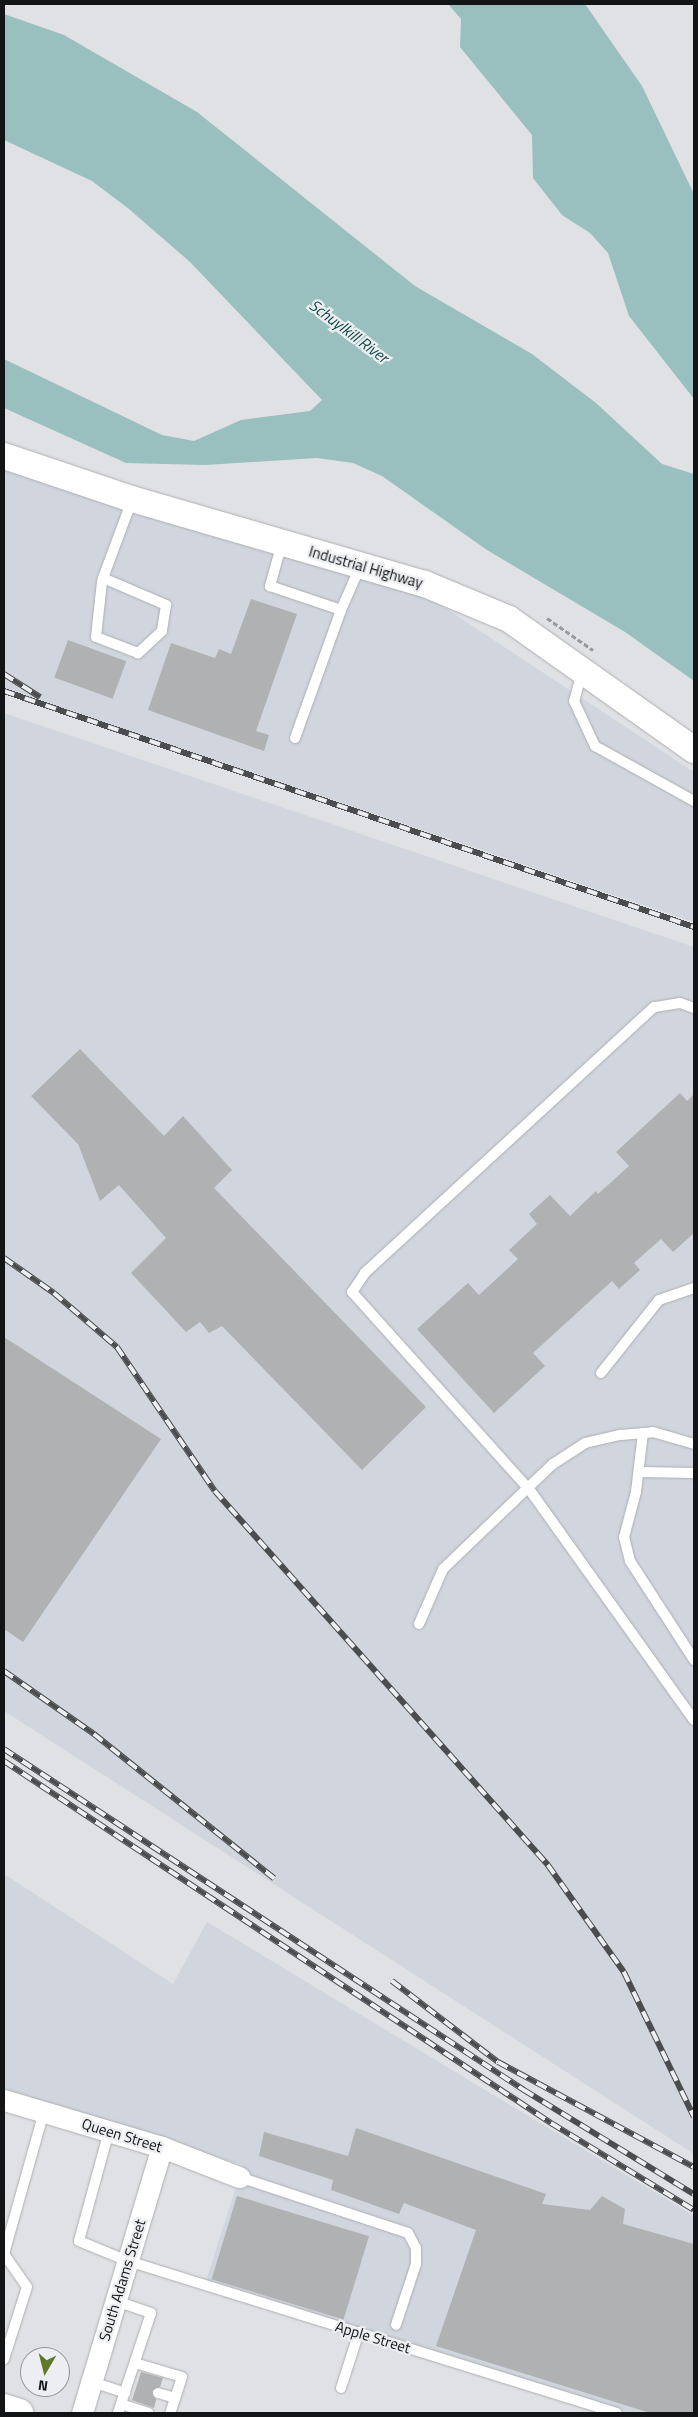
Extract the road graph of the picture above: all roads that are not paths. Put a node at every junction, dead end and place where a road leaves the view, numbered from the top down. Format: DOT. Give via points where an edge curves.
graph roads {
  1 [pos="4,456"];
  2 [pos="132,499"];
  3 [pos="282,543"];
  4 [pos="361,566"];
  5 [pos="104,578"];
  6 [pos="341,610"];
  7 [pos="583,668"];
  8 [pos="295,738"];
  9 [pos="694,750"];
  10 [pos="694,801"];
  11 [pos="694,1008"];
  12 [pos="694,1288"];
  13 [pos="602,1373"];
  14 [pos="643,1433"];
  15 [pos="694,1444"];
  16 [pos="640,1472"];
  17 [pos="694,1473"];
  18 [pos="529,1489"];
  19 [pos="419,1624"];
  20 [pos="694,1660"];
  21 [pos="694,1720"];
  22 [pos="4,2100"];
  23 [pos="44,2112"];
  24 [pos="109,2131"];
  25 [pos="162,2147"];
  26 [pos="239,2177"];
  27 [pos="4,2254"];
  28 [pos="128,2261"];
  29 [pos="116,2302"];
  30 [pos="396,2325"];
  31 [pos="359,2332"];
  32 [pos="4,2359"];
  33 [pos="135,2363"];
  34 [pos="92,2382"];
  35 [pos="130,2388"];
  36 [pos="341,2388"];
  37 [pos="158,2393"];
  38 [pos="175,2398"];
  39 [pos="4,2408"];
  40 [pos="119,2409"];
  41 [pos="19,2413"];
  42 [pos="82,2413"];
  43 [pos="149,2413"];
  44 [pos="170,2413"];
  45 [pos="617,2413"];
  1 -- 2 [label="street, Industrial Highway"];
  2 -- 3 [label="street, Industrial Highway"];
  2 -- 5 [label="lane"];
  3 -- 4 [label="street, Industrial Highway"];
  3 -- 6 [label="lane" via="270,586"];
  4 -- 6 [label="lane"];
  4 -- 7 [label="street, Industrial Highway" via="425,584 509,619"];
  5 -- 5 [label="lane" via="96,637 138,653 162,631 166,605"];
  6 -- 8 [label="lane"];
  7 -- 9 [label="street, Industrial Highway"];
  7 -- 10 [label="lane" via="574,702 594,746"];
  11 -- 18 [label="lane" via="680,1003 654,1008 365,1273 352,1292"];
  12 -- 13 [label="lane" via="658,1300"];
  14 -- 15 [label="lane"];
  14 -- 16 [label="lane"];
  14 -- 18 [label="lane" via="585,1443 552,1464"];
  16 -- 17 [label="lane"];
  16 -- 20 [label="lane" via="624,1537 630,1561"];
  18 -- 19 [label="lane" via="443,1569"];
  18 -- 21 [label="lane"];
  22 -- 23 [label="street, Queen Street"];
  23 -- 24 [label="street, Queen Street"];
  23 -- 27 [label="lane"];
  24 -- 25 [label="street, Queen Street"];
  24 -- 28 [label="lane, Apple Street" via="79,2241"];
  25 -- 26 [label="street, Queen Street"];
  25 -- 28 [label="street, South Adams Street"];
  26 -- 30 [label="lane" via="408,2233 416,2248 416,2264"];
  27 -- 32 [label="lane" via="27,2287"];
  28 -- 29 [label="street, South Adams Street"];
  28 -- 31 [label="lane, Apple Street"];
  29 -- 33 [label="lane" via="151,2313"];
  29 -- 34 [label="street, South Adams Street"];
  31 -- 36 [label="lane"];
  31 -- 45 [label="lane, Apple Street"];
  33 -- 35 [label="lane"];
  33 -- 38 [label="lane" via="182,2377"];
  34 -- 35 [label="lane"];
  34 -- 42 [label="street, South Adams Street"];
  35 -- 40 [label="lane"];
  37 -- 38 [label="lane"];
  38 -- 44 [label="lane"];
  39 -- 41 [label="main road"];
  40 -- 43 [label="lane"];
}
